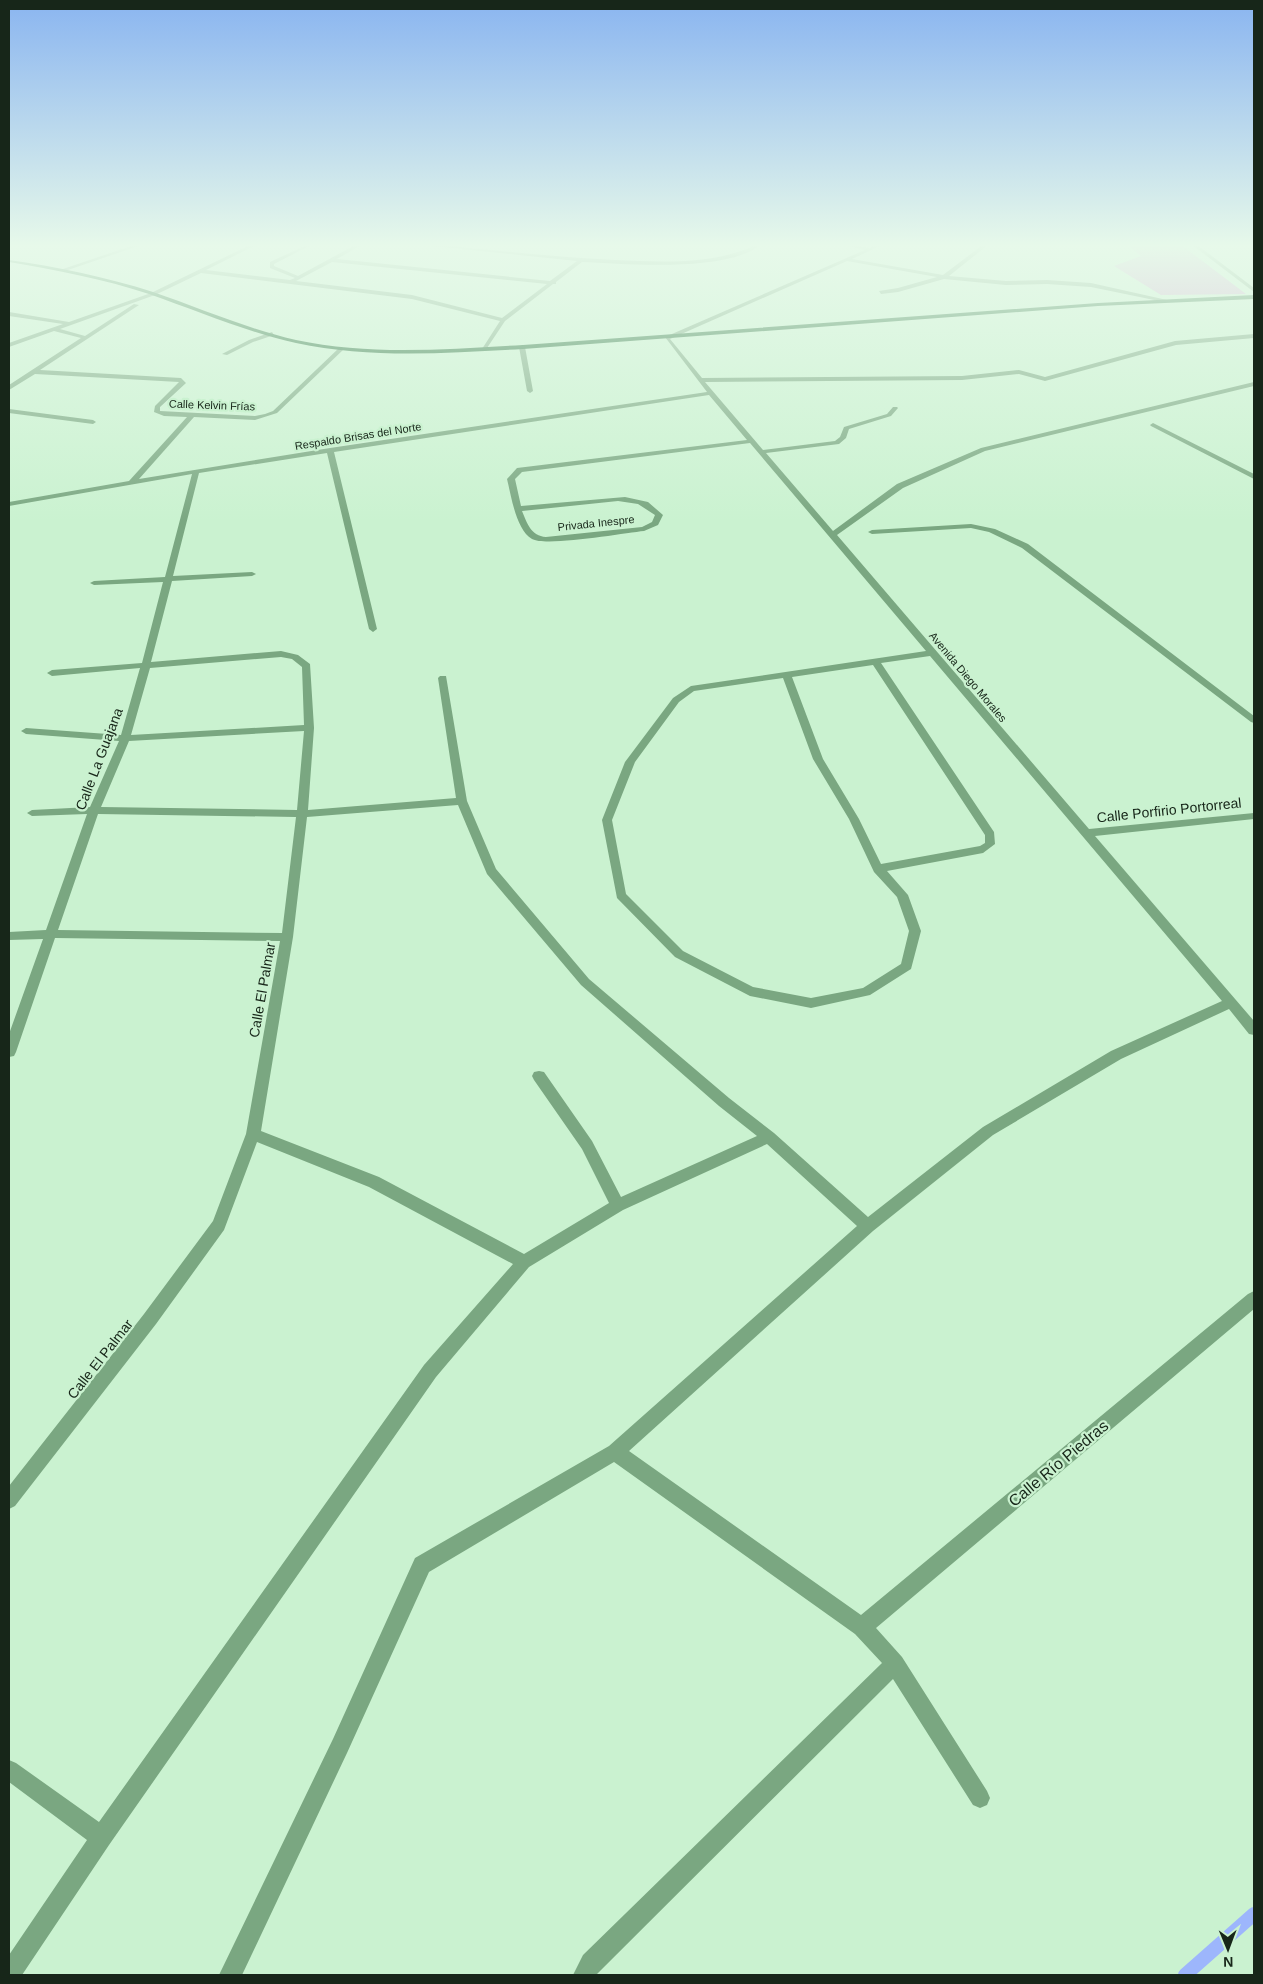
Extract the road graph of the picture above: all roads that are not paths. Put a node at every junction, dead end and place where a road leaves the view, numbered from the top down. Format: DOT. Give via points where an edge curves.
graph roads {
  1 [pos="33,337"];
  2 [pos="81,337"];
  3 [pos="264,337"];
  4 [pos="282,337"];
  5 [pos="493,337"];
  6 [pos="670,337"];
  7 [pos="685,337"];
  8 [pos="1247,337"];
  9 [pos="86,338"];
  10 [pos="667,338"];
  11 [pos="9,345"];
  12 [pos="522,346"];
  13 [pos="341,348"];
  14 [pos="485,349"];
  15 [pos="225,354"];
  16 [pos="34,372"];
  17 [pos="701,380"];
  18 [pos="1254,384"];
  19 [pos="9,388"];
  20 [pos="530,391"];
  21 [pos="711,393"];
  22 [pos="895,408"];
  23 [pos="9,411"];
  24 [pos="192,415"];
  25 [pos="93,422"];
  26 [pos="1153,425"];
  27 [pos="752,441"];
  28 [pos="330,450"];
  29 [pos="761,452"];
  30 [pos="196,471"];
  31 [pos="1254,477"];
  32 [pos="132,482"];
  33 [pos="9,504"];
  34 [pos="518,509"];
  35 [pos="872,532"];
  36 [pos="832,535"];
  37 [pos="252,574"];
  38 [pos="168,579"];
  39 [pos="94,583"];
  40 [pos="373,629"];
  41 [pos="933,653"];
  42 [pos="875,661"];
  43 [pos="146,665"];
  44 [pos="52,673"];
  45 [pos="787,676"];
  46 [pos="443,678"];
  47 [pos="1254,720"];
  48 [pos="308,728"];
  49 [pos="26,731"];
  50 [pos="125,738"];
  51 [pos="462,801"];
  52 [pos="94,810"];
  53 [pos="32,813"];
  54 [pos="302,814"];
  55 [pos="1254,816"];
  56 [pos="1087,833"];
  57 [pos="878,869"];
  58 [pos="50,934"];
  59 [pos="9,936"];
  60 [pos="286,937"];
  61 [pos="1231,1002"];
  62 [pos="1254,1030"];
  63 [pos="9,1052"];
  64 [pos="539,1076"];
  65 [pos="253,1134"];
  66 [pos="769,1137"];
  67 [pos="618,1205"];
  68 [pos="868,1226"];
  69 [pos="524,1262"];
  70 [pos="1254,1299"];
  71 [pos="615,1452"];
  72 [pos="9,1500"];
  73 [pos="862,1627"];
  74 [pos="894,1664"];
  75 [pos="9,1770"];
  76 [pos="980,1798"];
  77 [pos="101,1837"];
  78 [pos="9,1975"];
  79 [pos="230,1975"];
  80 [pos="584,1975"];
  1 -- 11 [label="street"];
  2 -- 9 [label="street"];
  3 -- 15 [label="street"];
  4 -- 13 [label="main road"];
  5 -- 14 [label="street"];
  6 -- 10 [label="street"];
  7 -- 10 [label="main road"];
  8 -- 17 [label="street" via="1175,343 1045,379 1019,372 962,378"];
  9 -- 16 [label="street"];
  10 -- 12 [label="main road"];
  10 -- 17 [label="street, Avenida Diego Morales"];
  12 -- 14 [label="main road"];
  12 -- 20 [label="street"];
  13 -- 14 [label="main road" via="409,351"];
  13 -- 24 [label="street, Calle Kelvin Frías" via="275,412 255,418"];
  16 -- 19 [label="street"];
  16 -- 24 [label="street, Calle Kelvin Frías" via="182,380 183,383 157,407 157,412"];
  17 -- 21 [label="street, Avenida Diego Morales"];
  18 -- 36 [label="street" via="983,449 900,486"];
  21 -- 27 [label="street, Avenida Diego Morales"];
  21 -- 28 [label="street, Respaldo Brisas del Norte"];
  22 -- 29 [label="street" via="889,415 846,428 843,438 837,443"];
  23 -- 25 [label="street"];
  24 -- 32 [label="street"];
  26 -- 31 [label="street"];
  27 -- 29 [label="street, Avenida Diego Morales"];
  27 -- 34 [label="street, Privada Inespre" via="520,470 511,479"];
  28 -- 30 [label="street, Respaldo Brisas del Norte"];
  28 -- 40 [label="street"];
  29 -- 36 [label="street, Avenida Diego Morales"];
  30 -- 32 [label="street, Respaldo Brisas del Norte"];
  30 -- 38 [label="street, Calle La Guajana"];
  32 -- 33 [label="street, Respaldo Brisas del Norte"];
  34 -- 34 [label="street, Privada Inespre" via="534,537 549,539 644,529 656,523 659,515 648,504 618,498"];
  35 -- 47 [label="street" via="971,526 998,532 1025,546"];
  36 -- 41 [label="street, Avenida Diego Morales"];
  37 -- 38 [label="street"];
  38 -- 39 [label="street"];
  38 -- 43 [label="street, Calle La Guajana"];
  41 -- 42 [label="street"];
  41 -- 56 [label="street, Avenida Diego Morales"];
  42 -- 45 [label="street"];
  42 -- 57 [label="street" via="990,835 990,844 983,850"];
  43 -- 44 [label="street, Calle El Palmar"];
  43 -- 48 [label="street, Calle El Palmar" via="281,654 295,657 308,666"];
  43 -- 50 [label="street, Calle La Guajana"];
  45 -- 57 [label="street" via="818,759 854,819"];
  45 -- 57 [label="street" via="691,689 676,700 630,762 607,820 621,894 679,954 750,991 811,1003 866,992 907,966 915,931 902,895"];
  46 -- 51 [label="street"];
  48 -- 50 [label="street"];
  48 -- 54 [label="street, Calle El Palmar"];
  49 -- 50 [label="street"];
  50 -- 52 [label="street, Calle La Guajana"];
  51 -- 54 [label="street"];
  51 -- 66 [label="street" via="491,871 585,982"];
  52 -- 53 [label="street"];
  52 -- 54 [label="street"];
  52 -- 58 [label="street, Calle La Guajana"];
  54 -- 60 [label="street, Calle El Palmar"];
  55 -- 56 [label="street, Calle Porfirio Portorreal"];
  56 -- 61 [label="street, Avenida Diego Morales"];
  58 -- 59 [label="street"];
  58 -- 60 [label="street"];
  58 -- 63 [label="street, Calle La Guajana"];
  60 -- 65 [label="street, Calle El Palmar"];
  61 -- 62 [label="street, Avenida Diego Morales"];
  61 -- 68 [label="street" via="1116,1055 988,1130"];
  64 -- 67 [label="street" via="587,1145"];
  65 -- 69 [label="street" via="374,1182"];
  65 -- 72 [label="street, Calle El Palmar" via="219,1225"];
  66 -- 67 [label="street"];
  66 -- 68 [label="street"];
  67 -- 69 [label="street"];
  68 -- 71 [label="street"];
  69 -- 77 [label="street" via="430,1371"];
  70 -- 73 [label="street, Calle Río Piedras"];
  71 -- 73 [label="street"];
  71 -- 79 [label="street" via="422,1565 340,1746"];
  73 -- 74 [label="street"];
  74 -- 76 [label="street"];
  74 -- 80 [label="street" via="591,1963"];
  75 -- 77 [label="street"];
  77 -- 78 [label="street"];
}
